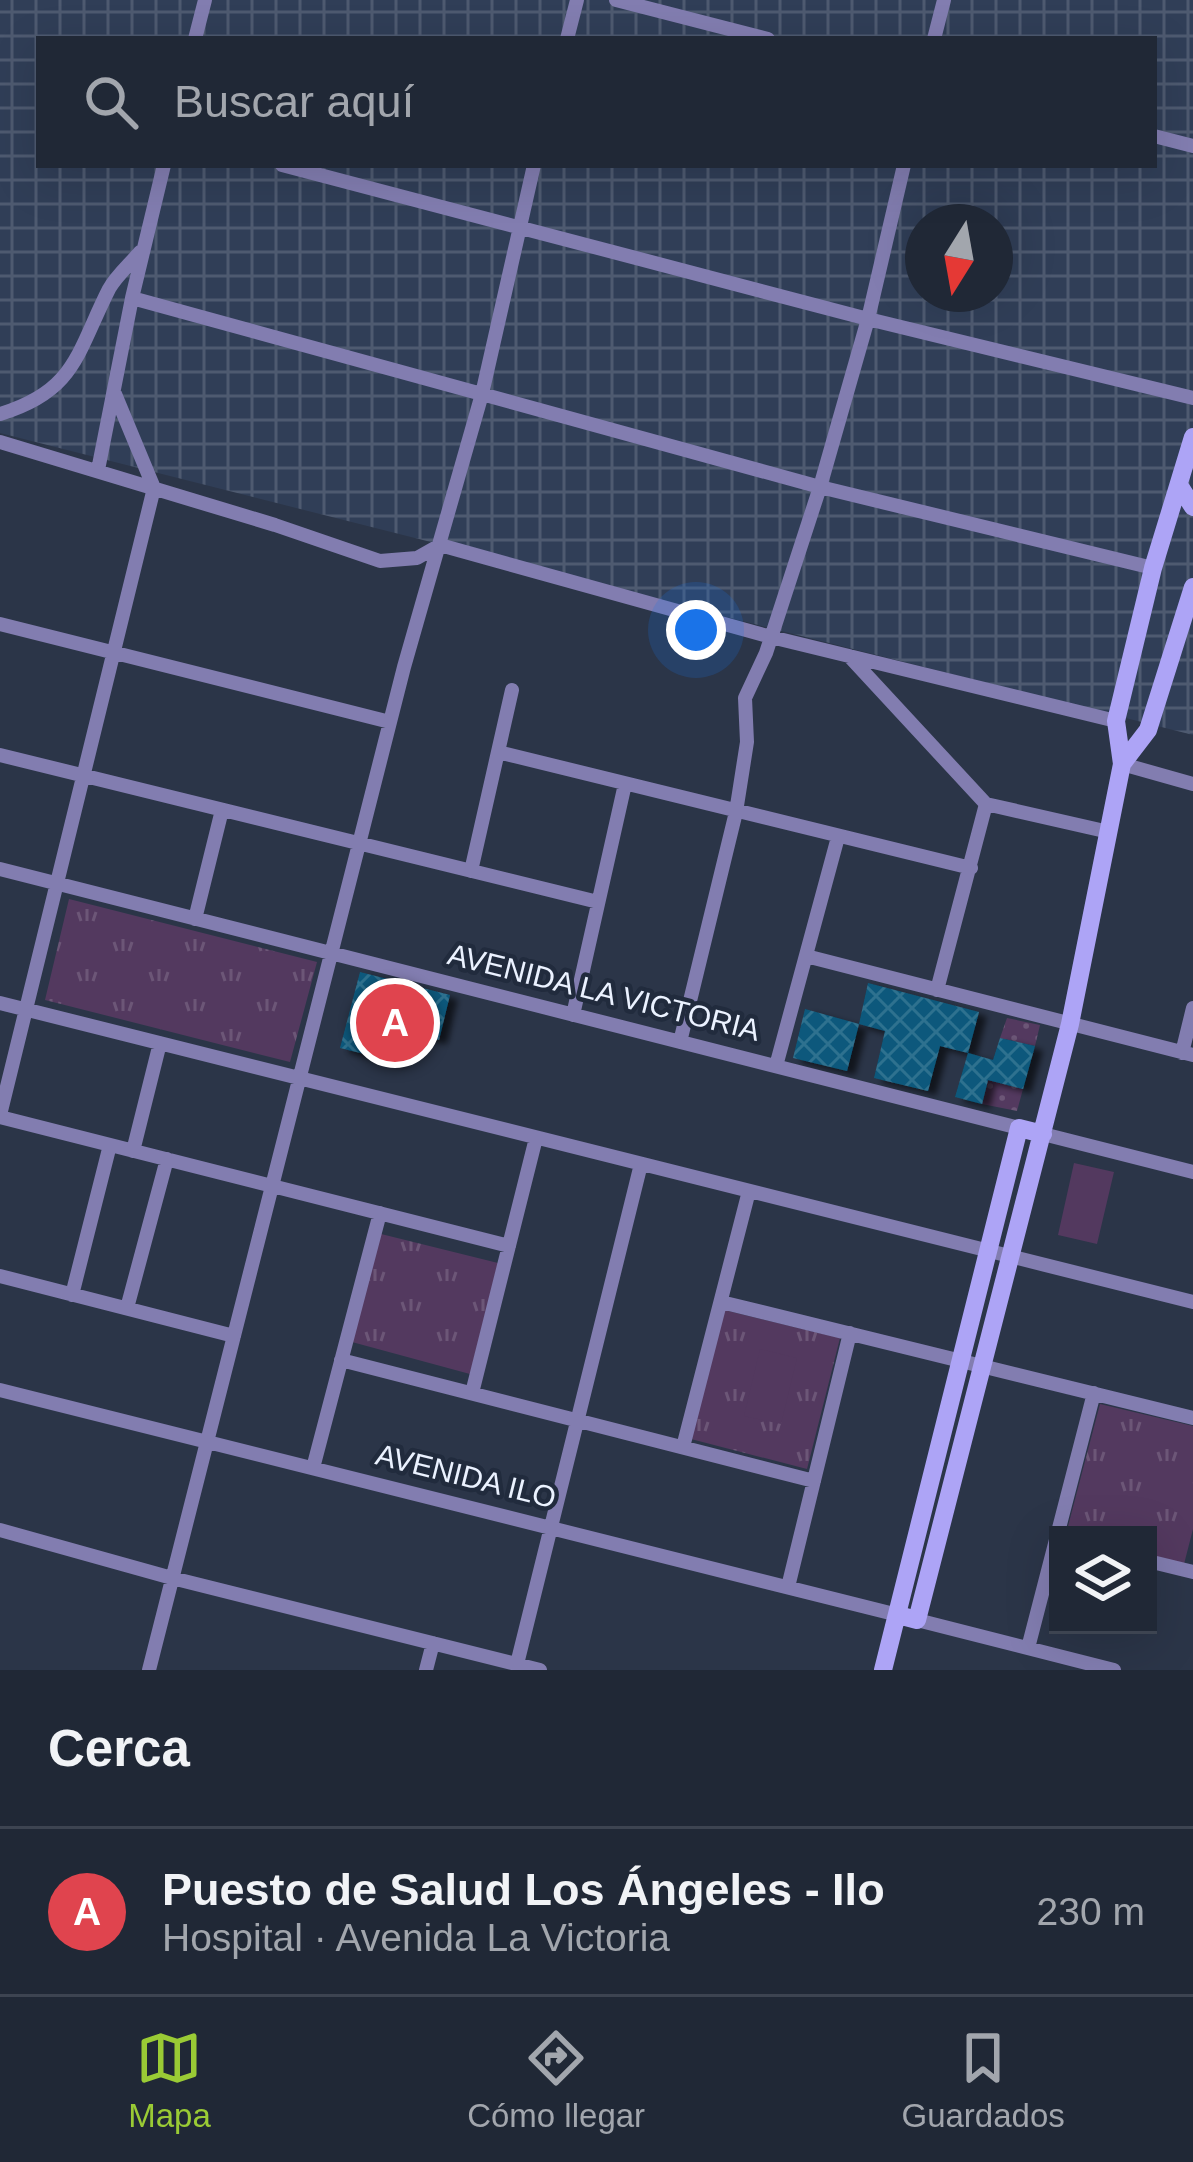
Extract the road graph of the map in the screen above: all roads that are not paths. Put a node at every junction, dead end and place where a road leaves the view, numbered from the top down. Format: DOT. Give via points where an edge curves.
graph roads {
  1 [pos="205,0"];
  2 [pos="577,0"];
  3 [pos="616,0"];
  4 [pos="944,0"];
  5 [pos="196,36"];
  6 [pos="568,36"];
  7 [pos="756,36"];
  8 [pos="935,36"];
  9 [pos="1157,137"];
  10 [pos="1193,146"];
  11 [pos="163,168"];
  12 [pos="293,168"];
  13 [pos="533,168"];
  14 [pos="903,168"];
  15 [pos="518,230"];
  16 [pos="144,249"];
  17 [pos="132,298"];
  18 [pos="868,319"];
  19 [pos="115,394"];
  20 [pos="482,394"];
  21 [pos="1193,398"];
  22 [pos="0,414"];
  23 [pos="1193,437"];
  24 [pos="0,442"];
  25 [pos="98,470"];
  26 [pos="1178,485"];
  27 [pos="820,487"];
  28 [pos="154,488"];
  29 [pos="1193,507"];
  30 [pos="440,545"];
  31 [pos="1153,568"];
  32 [pos="1193,587"];
  33 [pos="0,624"];
  34 [pos="771,638"];
  35 [pos="113,653"];
  36 [pos="849,656"];
  37 [pos="512,690"];
  38 [pos="390,722"];
  39 [pos="1116,722"];
  40 [pos="498,752"];
  41 [pos="0,755"];
  42 [pos="1122,764"];
  43 [pos="83,776"];
  44 [pos="625,784"];
  45 [pos="1193,784"];
  46 [pos="986,804"];
  47 [pos="222,810"];
  48 [pos="736,812"];
  49 [pos="1108,832"];
  50 [pos="838,837"];
  51 [pos="359,843"];
  52 [pos="971,868"];
  53 [pos="0,869"];
  54 [pos="471,871"];
  55 [pos="57,883"];
  56 [pos="598,902"];
  57 [pos="195,919"];
  58 [pos="332,953"];
  59 [pos="806,956"];
  60 [pos="937,990"];
  61 [pos="0,1003"];
  62 [pos="1193,1008"];
  63 [pos="26,1010"];
  64 [pos="574,1015"];
  65 [pos="1070,1024"];
  66 [pos="680,1042"];
  67 [pos="160,1043"];
  68 [pos="1188,1054"];
  69 [pos="776,1066"];
  70 [pos="300,1078"];
  71 [pos="0,1116"];
  72 [pos="1019,1128"];
  73 [pos="1043,1134"];
  74 [pos="536,1138"];
  75 [pos="110,1145"];
  76 [pos="134,1151"];
  77 [pos="167,1159"];
  78 [pos="641,1164"];
  79 [pos="1193,1172"];
  80 [pos="272,1186"];
  81 [pos="749,1191"];
  82 [pos="380,1213"];
  83 [pos="509,1246"];
  84 [pos="989,1251"];
  85 [pos="1012,1257"];
  86 [pos="0,1276"];
  87 [pos="72,1295"];
  88 [pos="721,1302"];
  89 [pos="1193,1302"];
  90 [pos="127,1309"];
  91 [pos="850,1333"];
  92 [pos="234,1336"];
  93 [pos="962,1359"];
  94 [pos="341,1360"];
  95 [pos="983,1365"];
  96 [pos="0,1390"];
  97 [pos="1094,1393"];
  98 [pos="472,1394"];
  99 [pos="1193,1418"];
  100 [pos="578,1420"];
  101 [pos="207,1442"];
  102 [pos="683,1447"];
  103 [pos="313,1468"];
  104 [pos="814,1480"];
  105 [pos="1060,1526"];
  106 [pos="551,1528"];
  107 [pos="0,1530"];
  108 [pos="1157,1563"];
  109 [pos="1049,1569"];
  110 [pos="1193,1572"];
  111 [pos="172,1578"];
  112 [pos="788,1587"];
  113 [pos="907,1617"];
  114 [pos="433,1643"];
  115 [pos="1028,1648"];
  116 [pos="518,1664"];
  117 [pos="149,1670"];
  118 [pos="426,1670"];
  119 [pos="540,1670"];
  120 [pos="883,1670"];
  121 [pos="1114,1670"];
  1 -- 5 [label="street"];
  2 -- 6 [label="street"];
  3 -- 7 [label="street"];
  4 -- 8 [label="street"];
  9 -- 10 [label="street"];
  11 -- 16 [label="street"];
  12 -- 15 [label="street"];
  13 -- 15 [label="street"];
  14 -- 18 [label="street"];
  15 -- 18 [label="street"];
  15 -- 20 [label="street"];
  16 -- 17 [label="street"];
  16 -- 22 [label="street" via="111,285 67,376 29,405"];
  17 -- 19 [label="street"];
  17 -- 20 [label="street"];
  18 -- 21 [label="street"];
  18 -- 27 [label="street"];
  19 -- 25 [label="street"];
  19 -- 28 [label="street"];
  20 -- 27 [label="street"];
  20 -- 30 [label="street"];
  23 -- 26 [label="street"];
  24 -- 25 [label="street"];
  25 -- 28 [label="street"];
  26 -- 29 [label="street"];
  26 -- 31 [label="street"];
  27 -- 31 [label="street"];
  27 -- 34 [label="street"];
  28 -- 30 [label="street" via="380,561 417,558"];
  28 -- 35 [label="street"];
  30 -- 34 [label="street"];
  30 -- 38 [label="street"];
  31 -- 39 [label="street"];
  32 -- 42 [label="street" via="1148,730"];
  33 -- 35 [label="street"];
  34 -- 36 [label="street"];
  34 -- 48 [label="street" via="745,698"];
  35 -- 38 [label="street"];
  35 -- 43 [label="street"];
  36 -- 39 [label="street"];
  36 -- 46 [label="street"];
  37 -- 40 [label="street"];
  38 -- 51 [label="street"];
  39 -- 42 [label="street"];
  40 -- 44 [label="street"];
  40 -- 54 [label="street"];
  41 -- 43 [label="street"];
  42 -- 45 [label="street"];
  42 -- 49 [label="street"];
  43 -- 47 [label="street"];
  43 -- 55 [label="street"];
  44 -- 48 [label="street"];
  44 -- 56 [label="street"];
  46 -- 49 [label="street"];
  46 -- 52 [label="street"];
  47 -- 51 [label="street"];
  47 -- 57 [label="street"];
  48 -- 50 [label="street"];
  48 -- 66 [label="street"];
  49 -- 65 [label="street"];
  50 -- 52 [label="street"];
  50 -- 59 [label="street"];
  51 -- 54 [label="street"];
  51 -- 58 [label="street"];
  52 -- 60 [label="street"];
  53 -- 55 [label="street, AVENIDA LA VICTORIA"];
  54 -- 56 [label="street"];
  55 -- 57 [label="street, AVENIDA LA VICTORIA"];
  55 -- 63 [label="street"];
  56 -- 64 [label="street"];
  57 -- 58 [label="street, AVENIDA LA VICTORIA"];
  58 -- 64 [label="street, AVENIDA LA VICTORIA"];
  58 -- 70 [label="street"];
  59 -- 60 [label="street"];
  59 -- 69 [label="street"];
  60 -- 65 [label="street"];
  61 -- 63 [label="street"];
  62 -- 68 [label="street"];
  63 -- 67 [label="street"];
  63 -- 71 [label="street"];
  64 -- 66 [label="street, AVENIDA LA VICTORIA"];
  65 -- 68 [label="street"];
  65 -- 73 [label="street"];
  66 -- 69 [label="street, AVENIDA LA VICTORIA"];
  67 -- 70 [label="street"];
  67 -- 76 [label="street"];
  69 -- 72 [label="street, AVENIDA LA VICTORIA"];
  70 -- 74 [label="street"];
  70 -- 80 [label="street"];
  71 -- 75 [label="street"];
  72 -- 73 [label="street, AVENIDA LA VICTORIA"];
  72 -- 84 [label="street"];
  73 -- 79 [label="street, AVENIDA LA VICTORIA"];
  73 -- 85 [label="street"];
  74 -- 78 [label="street"];
  74 -- 83 [label="street"];
  75 -- 76 [label="street"];
  75 -- 87 [label="street"];
  76 -- 77 [label="street"];
  77 -- 80 [label="street"];
  77 -- 90 [label="street"];
  78 -- 81 [label="street"];
  78 -- 100 [label="street"];
  80 -- 82 [label="street"];
  80 -- 92 [label="street"];
  81 -- 84 [label="street"];
  81 -- 88 [label="street"];
  82 -- 83 [label="street"];
  82 -- 94 [label="street"];
  83 -- 98 [label="street"];
  84 -- 85 [label="street"];
  84 -- 93 [label="street"];
  85 -- 89 [label="street"];
  85 -- 95 [label="street"];
  86 -- 87 [label="street"];
  87 -- 90 [label="street"];
  88 -- 91 [label="street"];
  88 -- 102 [label="street"];
  90 -- 92 [label="street"];
  91 -- 93 [label="street"];
  91 -- 104 [label="street"];
  92 -- 101 [label="street"];
  93 -- 95 [label="street"];
  93 -- 113 [label="street"];
  94 -- 98 [label="street"];
  94 -- 103 [label="street"];
  95 -- 97 [label="street"];
  95 -- 113 [label="street"];
  96 -- 101 [label="street, AVENIDA ILO"];
  97 -- 99 [label="street"];
  97 -- 105 [label="street"];
  98 -- 100 [label="street"];
  100 -- 102 [label="street"];
  100 -- 106 [label="street"];
  101 -- 103 [label="street, AVENIDA ILO"];
  101 -- 111 [label="street"];
  102 -- 104 [label="street"];
  103 -- 106 [label="street, AVENIDA ILO"];
  104 -- 112 [label="street"];
  106 -- 112 [label="street, AVENIDA ILO"];
  106 -- 116 [label="street"];
  107 -- 111 [label="street"];
  108 -- 110 [label="street"];
  109 -- 115 [label="street"];
  111 -- 114 [label="street"];
  111 -- 117 [label="street"];
  112 -- 113 [label="street, AVENIDA ILO"];
  113 -- 115 [label="street, AVENIDA ILO"];
  113 -- 120 [label="street"];
  114 -- 116 [label="street"];
  114 -- 118 [label="street"];
  115 -- 121 [label="street, AVENIDA ILO"];
  116 -- 119 [label="street"];
}
